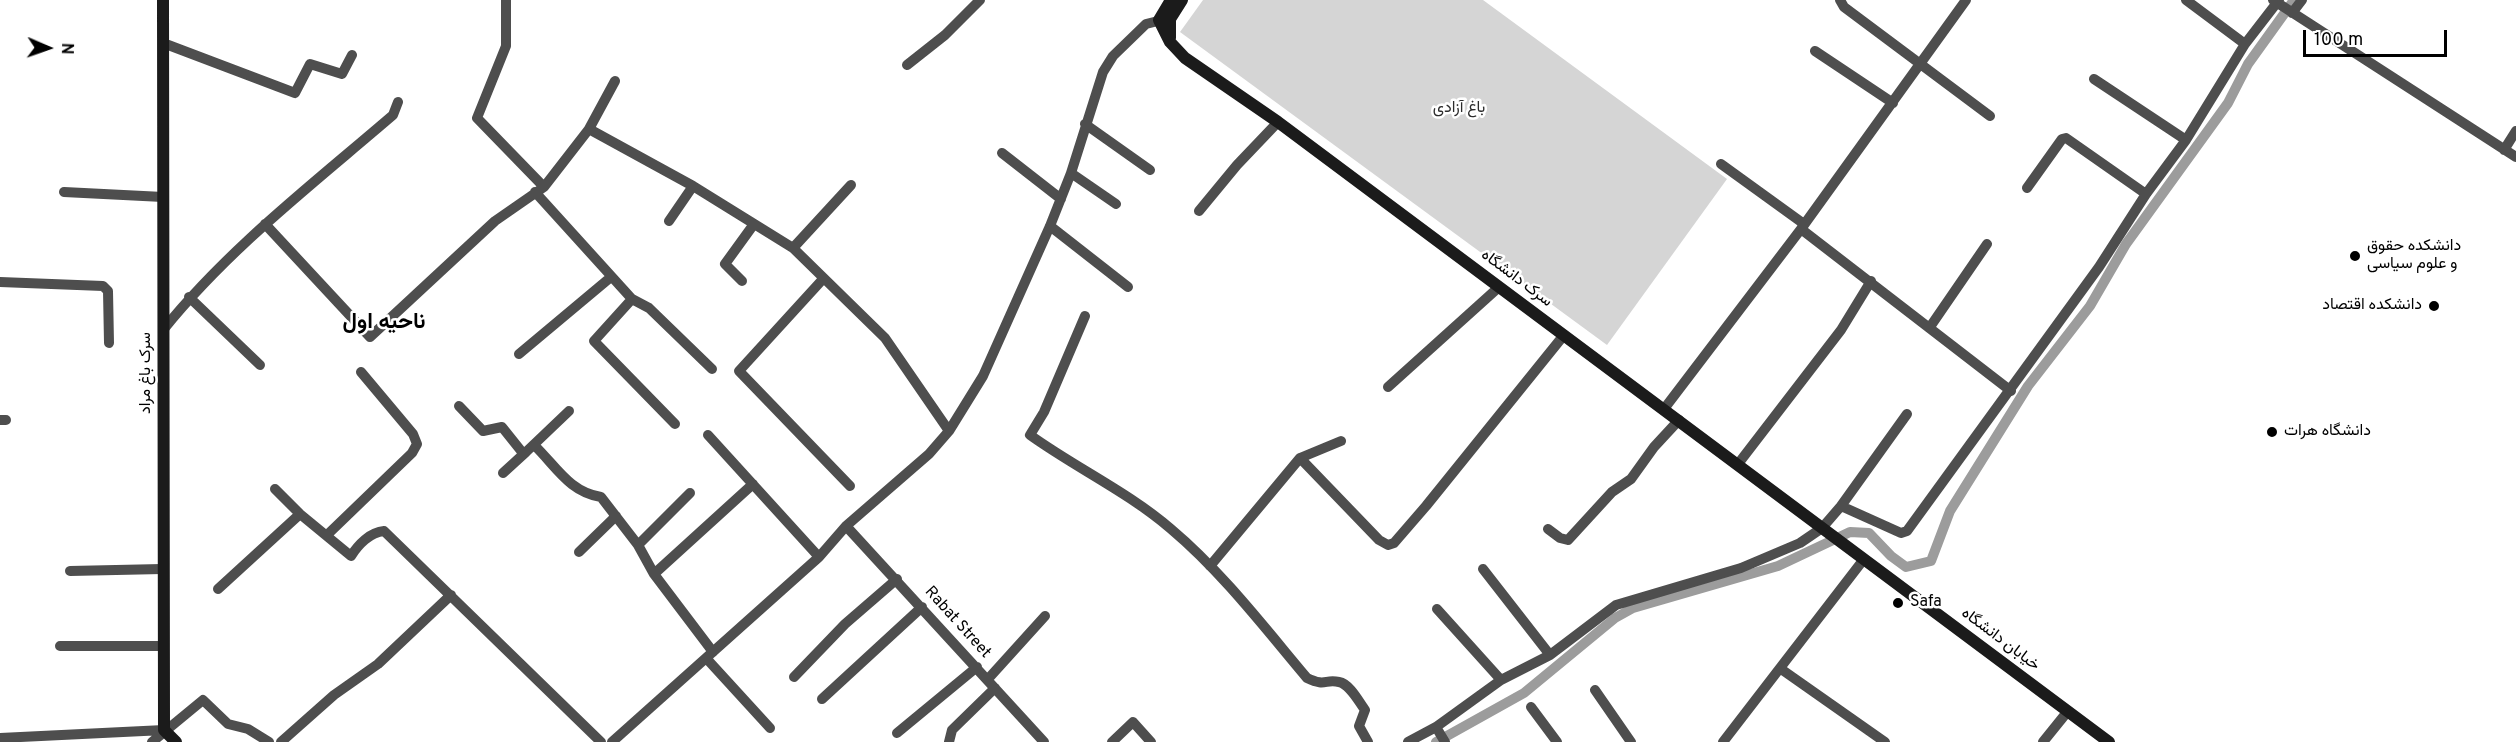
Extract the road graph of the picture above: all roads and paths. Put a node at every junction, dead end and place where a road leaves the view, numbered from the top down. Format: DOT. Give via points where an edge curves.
graph roads {
  1 [pos="163,0"];
  2 [pos="506,0"];
  3 [pos="980,0"];
  4 [pos="1171,0"];
  5 [pos="1182,0"];
  6 [pos="1840,0"];
  7 [pos="1966,0"];
  8 [pos="2186,0"];
  9 [pos="2302,0"];
  10 [pos="2277,2"];
  11 [pos="2292,13"];
  12 [pos="1164,19"];
  13 [pos="163,43"];
  14 [pos="2245,44"];
  15 [pos="1815,51"];
  16 [pos="352,56"];
  17 [pos="1920,63"];
  18 [pos="907,65"];
  19 [pos="2094,79"];
  20 [pos="615,81"];
  21 [pos="398,102"];
  22 [pos="1893,103"];
  23 [pos="1990,116"];
  24 [pos="1278,122"];
  25 [pos="1085,124"];
  26 [pos="589,129"];
  27 [pos="2516,131"];
  28 [pos="2186,140"];
  29 [pos="2504,150"];
  30 [pos="1002,153"];
  31 [pos="2516,157"];
  32 [pos="1721,165"];
  33 [pos="1150,170"];
  34 [pos="1071,173"];
  35 [pos="851,185"];
  36 [pos="693,186"];
  37 [pos="2027,188"];
  38 [pos="540,189"];
  39 [pos="64,192"];
  40 [pos="2146,194"];
  41 [pos="163,197"];
  42 [pos="1061,199"];
  43 [pos="1116,204"];
  44 [pos="1199,211"];
  45 [pos="669,221"];
  46 [pos="754,224"];
  47 [pos="265,225"];
  48 [pos="1050,226"];
  49 [pos="1802,226"];
  50 [pos="1987,244"];
  51 [pos="793,248"];
  52 [pos="611,277"];
  53 [pos="823,279"];
  54 [pos="742,281"];
  55 [pos="1871,281"];
  56 [pos="0,282"];
  57 [pos="1128,287"];
  58 [pos="1499,287"];
  59 [pos="189,297"];
  60 [pos="632,299"];
  61 [pos="1085,316"];
  62 [pos="1930,327"];
  63 [pos="163,330"];
  64 [pos="1564,335"];
  65 [pos="109,343"];
  66 [pos="519,354"];
  67 [pos="260,364"];
  68 [pos="712,369"];
  69 [pos="361,372"];
  70 [pos="1388,387"];
  71 [pos="2011,391"];
  72 [pos="459,406"];
  73 [pos="1664,409"];
  74 [pos="569,411"];
  75 [pos="1907,414"];
  76 [pos="1679,420"];
  77 [pos="675,424"];
  78 [pos="949,431"];
  79 [pos="708,435"];
  80 [pos="1341,441"];
  81 [pos="530,449"];
  82 [pos="1300,458"];
  83 [pos="1738,464"];
  84 [pos="503,473"];
  85 [pos="753,484"];
  86 [pos="850,486"];
  87 [pos="275,489"];
  88 [pos="690,493"];
  89 [pos="1841,506"];
  90 [pos="300,514"];
  91 [pos="616,516"];
  92 [pos="846,526"];
  93 [pos="1548,529"];
  94 [pos="1827,531"];
  95 [pos="327,535"];
  96 [pos="1841,543"];
  97 [pos="638,545"];
  98 [pos="579,552"];
  99 [pos="819,557"];
  100 [pos="1864,559"];
  101 [pos="1210,566"];
  102 [pos="162,569"];
  103 [pos="1483,569"];
  104 [pos="70,571"];
  105 [pos="654,574"];
  106 [pos="897,579"];
  107 [pos="218,589"];
  108 [pos="451,595"];
  109 [pos="922,607"];
  110 [pos="1437,609"];
  111 [pos="1045,616"];
  112 [pos="60,646"];
  113 [pos="164,646"];
  114 [pos="710,655"];
  115 [pos="1550,655"];
  116 [pos="977,667"];
  117 [pos="1781,669"];
  118 [pos="794,677"];
  119 [pos="988,679"];
  120 [pos="1501,680"];
  121 [pos="995,688"];
  122 [pos="1595,690"];
  123 [pos="822,699"];
  124 [pos="1531,707"];
  125 [pos="2068,711"];
  126 [pos="770,728"];
  127 [pos="1436,728"];
  128 [pos="164,730"];
  129 [pos="897,733"];
  130 [pos="0,738"];
  131 [pos="1729,740"];
  132 [pos="1442,741"];
  133 [pos="152,742"];
  134 [pos="176,742"];
  135 [pos="269,742"];
  136 [pos="281,742"];
  137 [pos="601,742"];
  138 [pos="612,742"];
  139 [pos="949,742"];
  140 [pos="1044,742"];
  141 [pos="1112,742"];
  142 [pos="1151,742"];
  143 [pos="1368,742"];
  144 [pos="1408,742"];
  145 [pos="1557,742"];
  146 [pos="1631,742"];
  147 [pos="1885,742"];
  148 [pos="2043,742"];
  149 [pos="2109,742"];
  1 -- 13 [label="street, سرک باغ مراد"];
  2 -- 38 [label="street" via="506,46 477,118"];
  3 -- 18 [label="street"];
  4 -- 12 [label="street"];
  5 -- 12 [label="street"];
  6 -- 17 [label="street" via="1844,7"];
  7 -- 17 [label="street"];
  8 -- 14 [label="street"];
  9 -- 11 [label="street"];
  10 -- 11 [label="street"];
  10 -- 14 [label="street"];
  11 -- 29 [label="street"];
  12 -- 24 [label="street, سرک دانشگاه" via="1170,42 1185,58"];
  12 -- 25 [label="street" via="1146,24 1113,56 1103,72"];
  13 -- 16 [label="street" via="295,93 310,64 342,74"];
  13 -- 41 [label="street, سرک باغ مراد"];
  14 -- 28 [label="street"];
  15 -- 22 [label="street"];
  17 -- 22 [label="street"];
  17 -- 23 [label="street"];
  19 -- 28 [label="street"];
  20 -- 26 [label="street"];
  21 -- 47 [label="street" via="393,115"];
  22 -- 49 [label="street"];
  24 -- 44 [label="street"];
  24 -- 58 [label="street, سرک دانشگاه"];
  25 -- 33 [label="street"];
  25 -- 34 [label="street"];
  26 -- 36 [label="street"];
  26 -- 38 [label="street"];
  27 -- 29 [label="street"];
  28 -- 40 [label="street"];
  29 -- 31 [label="street"];
  30 -- 42 [label="street"];
  32 -- 49 [label="street"];
  34 -- 42 [label="street"];
  34 -- 43 [label="street"];
  35 -- 51 [label="street"];
  36 -- 45 [label="street"];
  36 -- 46 [label="street"];
  37 -- 40 [label="street" via="2066,138"];
  38 -- 47 [label="street" via="495,221 370,337"];
  38 -- 52 [label="street"];
  39 -- 41 [label="street"];
  40 -- 71 [label="street"];
  41 -- 63 [label="street, سرک باغ مراد"];
  42 -- 48 [label="street"];
  46 -- 51 [label="street"];
  46 -- 54 [label="street" via="725,264"];
  47 -- 59 [label="street"];
  48 -- 57 [label="street"];
  48 -- 78 [label="street" via="983,376"];
  49 -- 55 [label="street"];
  49 -- 73 [label="street"];
  50 -- 62 [label="street"];
  51 -- 53 [label="street"];
  52 -- 60 [label="street"];
  52 -- 66 [label="street"];
  53 -- 78 [label="street" via="885,338"];
  53 -- 86 [label="street" via="739,371"];
  55 -- 62 [label="street"];
  55 -- 83 [label="street" via="1841,330"];
  56 -- 65 [label="street" via="103,286 108,291"];
  58 -- 64 [label="street, سرک دانشگاه"];
  58 -- 70 [label="street"];
  59 -- 63 [label="street"];
  59 -- 67 [label="street"];
  60 -- 68 [label="street" via="649,308"];
  60 -- 77 [label="street" via="594,341"];
  61 -- 101 [label="street" via="1044,412 1030,435 1131,498 1172,529"];
  62 -- 71 [label="street"];
  63 -- 102 [label="street, سرک باغ مراد"];
  64 -- 73 [label="street, سرک دانشگاه"];
  64 -- 82 [label="street" via="1394,543 1388,545 1379,540"];
  69 -- 95 [label="street" via="417,444"];
  71 -- 89 [label="street" via="1907,531 1901,533"];
  72 -- 81 [label="street" via="483,430 502,427 519,450"];
  73 -- 76 [label="street, سرک دانشگاه"];
  74 -- 81 [label="street"];
  75 -- 89 [label="street"];
  76 -- 83 [label="street, سرک دانشگاه"];
  76 -- 93 [label="street" via="1631,479 1612,492 1568,540"];
  78 -- 92 [label="street" via="929,454"];
  79 -- 85 [label="street"];
  80 -- 82 [label="street"];
  81 -- 84 [label="street"];
  81 -- 91 [label="street" via="586,495 601,497"];
  82 -- 101 [label="street"];
  83 -- 94 [label="street, سرک دانشگاه"];
  85 -- 99 [label="street"];
  85 -- 105 [label="street"];
  87 -- 90 [label="street"];
  88 -- 97 [label="street"];
  89 -- 94 [label="street"];
  90 -- 95 [label="street"];
  90 -- 107 [label="street"];
  91 -- 97 [label="street"];
  91 -- 98 [label="street"];
  92 -- 99 [label="street"];
  92 -- 106 [label="street, Rabat Street"];
  94 -- 96 [label="street, سرک دانشگاه"];
  94 -- 115 [label="street" via="1761,560 1616,605"];
  95 -- 108 [label="street" via="351,556 377,532 384,531"];
  96 -- 100 [label="street, خیابان دانشگاه"];
  97 -- 105 [label="street"];
  99 -- 114 [label="street"];
  100 -- 117 [label="street"];
  100 -- 125 [label="street, خیابان دانشگاه"];
  101 -- 143 [label="street" via="1307,678 1319,684 1340,682 1348,687 1365,710 1359,726"];
  102 -- 104 [label="street"];
  102 -- 113 [label="street, سرک باغ مراد"];
  103 -- 115 [label="street"];
  105 -- 114 [label="street"];
  106 -- 109 [label="street, Rabat Street"];
  106 -- 118 [label="street" via="845,624"];
  108 -- 136 [label="street" via="378,664 334,694"];
  108 -- 137 [label="street"];
  109 -- 116 [label="street, Rabat Street"];
  109 -- 123 [label="street"];
  110 -- 120 [label="street"];
  111 -- 119 [label="street"];
  112 -- 113 [label="street"];
  113 -- 128 [label="street, سرک باغ مراد"];
  114 -- 126 [label="street"];
  114 -- 138 [label="street"];
  115 -- 120 [label="street"];
  116 -- 119 [label="street, Rabat Street"];
  116 -- 129 [label="street"];
  117 -- 131 [label="street"];
  117 -- 147 [label="street"];
  119 -- 121 [label="street, Rabat Street"];
  120 -- 127 [label="street"];
  121 -- 139 [label="street" via="952,730"];
  121 -- 140 [label="street, Rabat Street"];
  122 -- 146 [label="street"];
  124 -- 145 [label="street"];
  125 -- 148 [label="street"];
  125 -- 149 [label="street, خیابان دانشگاه"];
  127 -- 132 [label="street"];
  127 -- 144 [label="street"];
  128 -- 130 [label="street"];
  128 -- 133 [label="street"];
  128 -- 134 [label="street"];
  128 -- 135 [label="street" via="203,700 228,724 248,729"];
  141 -- 142 [label="street" via="1133,722"];
}
